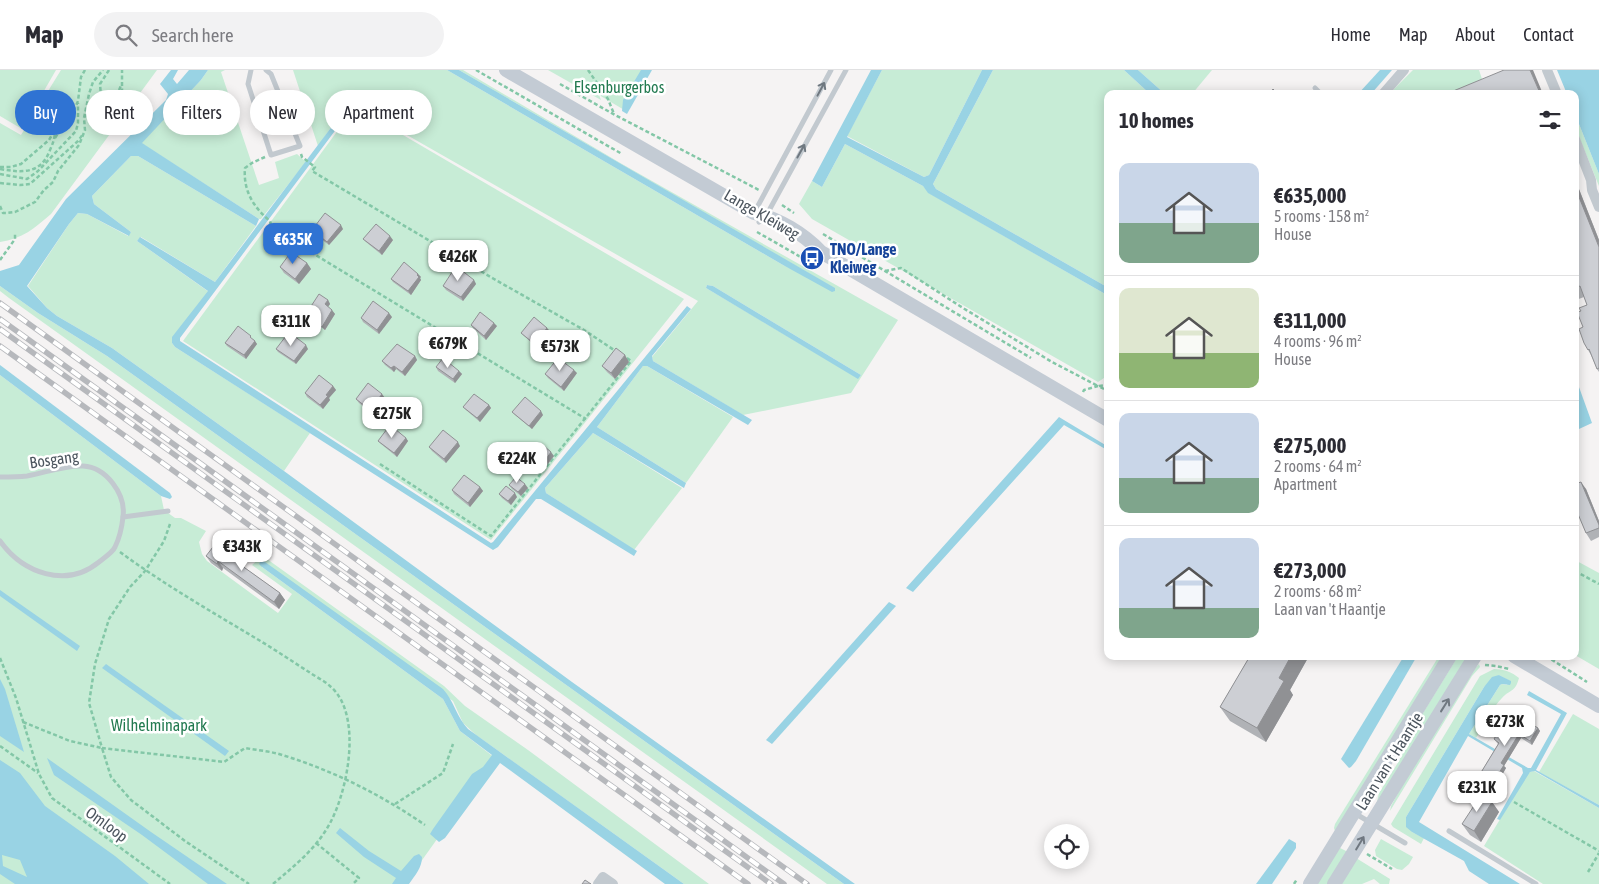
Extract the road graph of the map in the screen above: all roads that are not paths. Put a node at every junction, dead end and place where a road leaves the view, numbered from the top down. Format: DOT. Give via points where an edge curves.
graph roads {
  1 [pos="251,70"];
  2 [pos="266,70"];
  3 [pos="506,70"];
  4 [pos="832,70"];
  5 [pos="846,70"];
  6 [pos="1404,70"];
  7 [pos="1547,70"];
  8 [pos="1314,88"];
  9 [pos="1316,90"];
  10 [pos="1386,90"];
  11 [pos="1555,90"];
  12 [pos="1579,148"];
  13 [pos="1599,208"];
  14 [pos="759,220"];
  15 [pos="1104,418"];
  16 [pos="0,477"];
  17 [pos="168,511"];
  18 [pos="124,517"];
  19 [pos="0,541"];
  20 [pos="1448,660"];
  21 [pos="1473,660"];
  22 [pos="1513,663"];
  23 [pos="1599,706"];
  24 [pos="1354,813"];
  25 [pos="1372,823"];
  26 [pos="1449,830"];
  27 [pos="1405,843"];
  28 [pos="601,880"];
  29 [pos="613,884"];
  30 [pos="1310,884"];
  31 [pos="1334,884"];
  32 [pos="1536,884"];
  1 -- 2 [label="lane" via="248,84 271,154 300,146 271,74"];
  3 -- 14 [label="street, Lange Kleiweg"];
  14 -- 4 [label="lane, one-way" via="765,193"];
  14 -- 5 [label="lane, one-way"];
  6 -- 10 [label="street"];
  7 -- 11 [label="street"];
  8 -- 9 [label="lane"];
  12 -- 13 [label="street"];
  14 -- 15 [label="street, Lange Kleiweg" via="806,249 820,252"];
  16 -- 18 [label="lane, Bosgang" via="84,466 102,472 112,482 121,498"];
  17 -- 18 [label="lane"];
  18 -- 19 [label="lane, Bosgang" via="115,548 92,568 70,576 51,576 40,572 21,562"];
  20 -- 24 [label="street, Laan van 't Haantje"];
  25 -- 21 [label="street, Laan van 't Haantje, one-way"];
  22 -- 23 [label="street"];
  24 -- 25 [label="lane"];
  24 -- 30 [label="street, Laan van 't Haantje"];
  25 -- 27 [label="lane"];
  31 -- 25 [label="street, Laan van 't Haantje, one-way"];
  26 -- 32 [label="lane"];
  28 -- 29 [label="street"];
}
